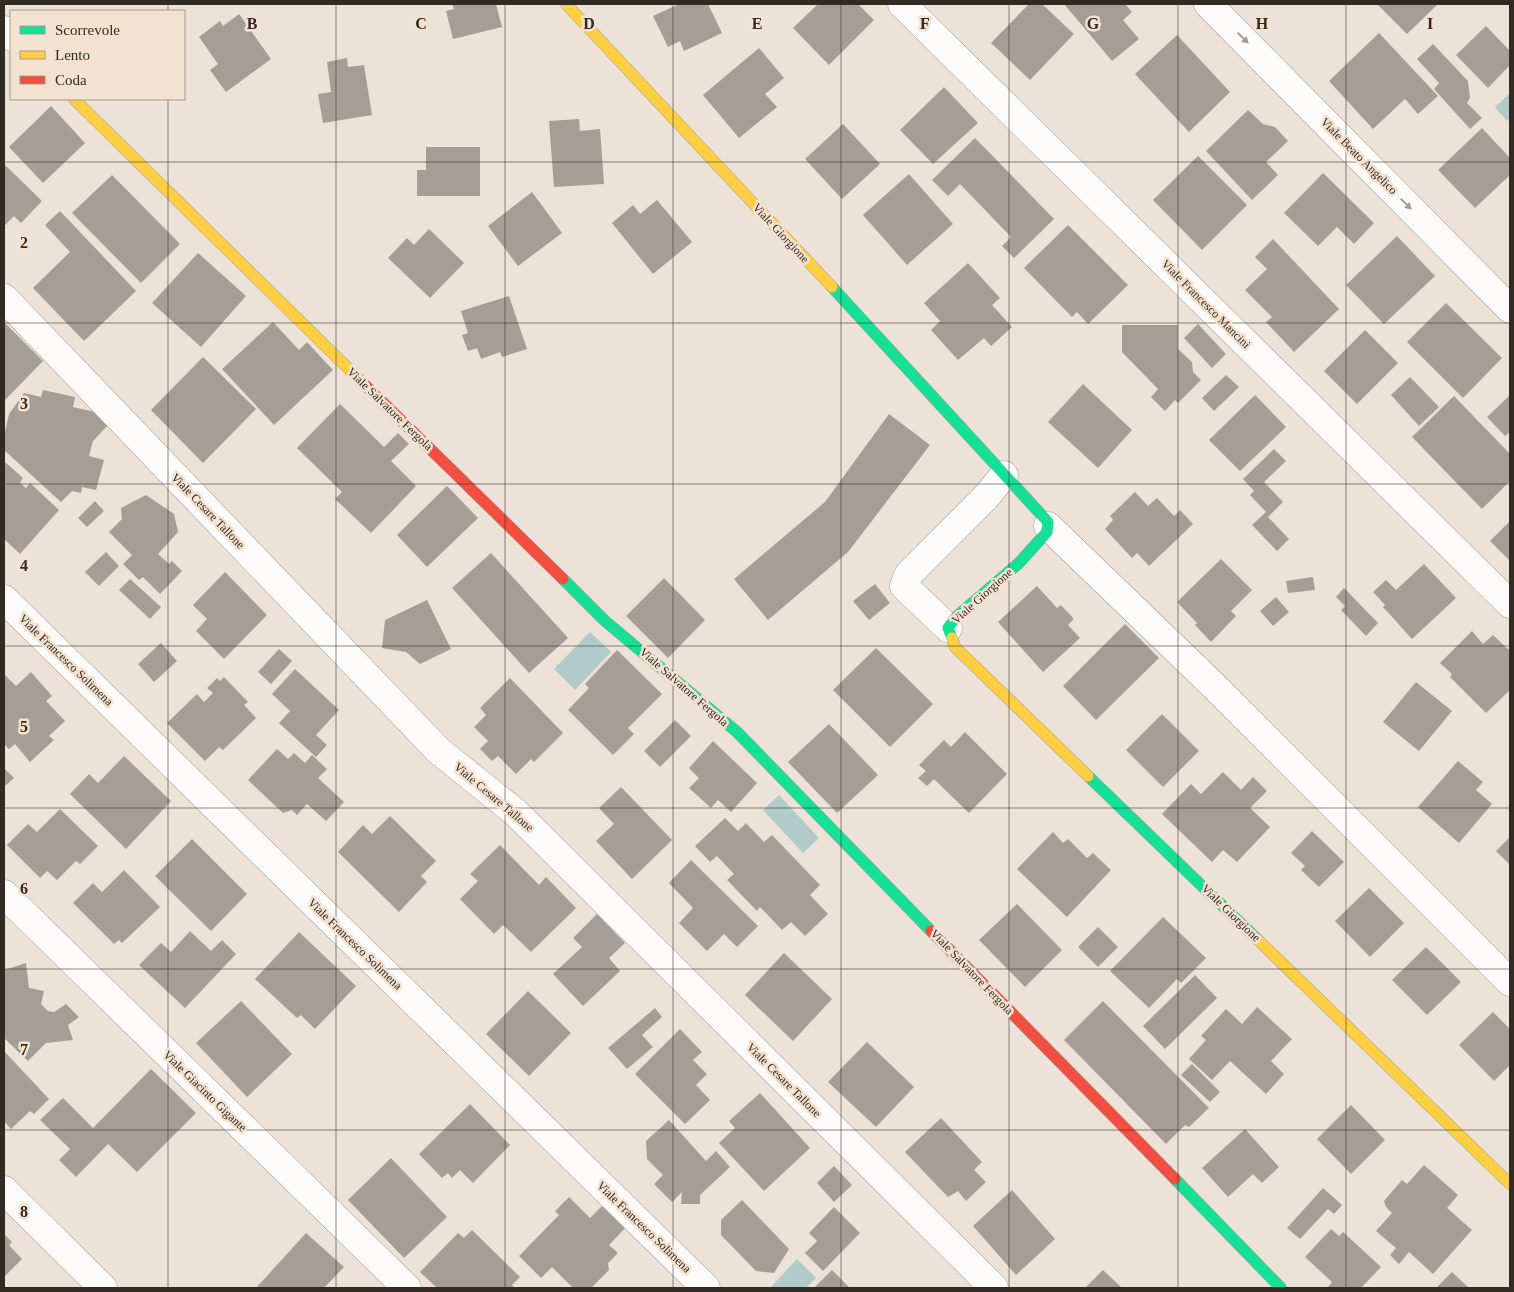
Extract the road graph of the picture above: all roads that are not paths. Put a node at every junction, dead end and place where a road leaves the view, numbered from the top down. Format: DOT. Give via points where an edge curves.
graph roads {
  1 [pos="566,4"];
  2 [pos="902,4"];
  3 [pos="1208,4"];
  4 [pos="75,100"];
  5 [pos="4,298"];
  6 [pos="1510,309"];
  7 [pos="1004,474"];
  8 [pos="1048,526"];
  9 [pos="4,599"];
  10 [pos="1510,604"];
  11 [pos="948,628"];
  12 [pos="4,894"];
  13 [pos="1510,982"];
  14 [pos="1510,1184"];
  15 [pos="4,1190"];
  16 [pos="103,1288"];
  17 [pos="407,1288"];
  18 [pos="706,1288"];
  19 [pos="994,1288"];
  20 [pos="1281,1288"];
  1 -- 7 [label="street, Viale Giorgione"];
  2 -- 10 [label="street, Viale Francesco Mancini"];
  3 -- 6 [label="street, Viale Beato Angelico, one-way"];
  4 -- 20 [label="street, Viale Salvatore Fergola" via="604,620 737,732"];
  5 -- 19 [label="street, Viale Cesare Tallone" via="439,751 515,812"];
  7 -- 8 [label="street, Viale Giorgione" via="1048,522"];
  7 -- 11 [label="street" via="986,497 908,575 904,586"];
  8 -- 11 [label="street, Viale Giorgione" via="1047,532 1025,557 956,617"];
  8 -- 13 [label="street" via="1214,686"];
  9 -- 18 [label="street, Viale Francesco Solimena"];
  11 -- 14 [label="street, Viale Giorgione" via="955,647"];
  12 -- 17 [label="street, Viale Giacinto Gigante"];
  15 -- 16 [label="street"];
}
